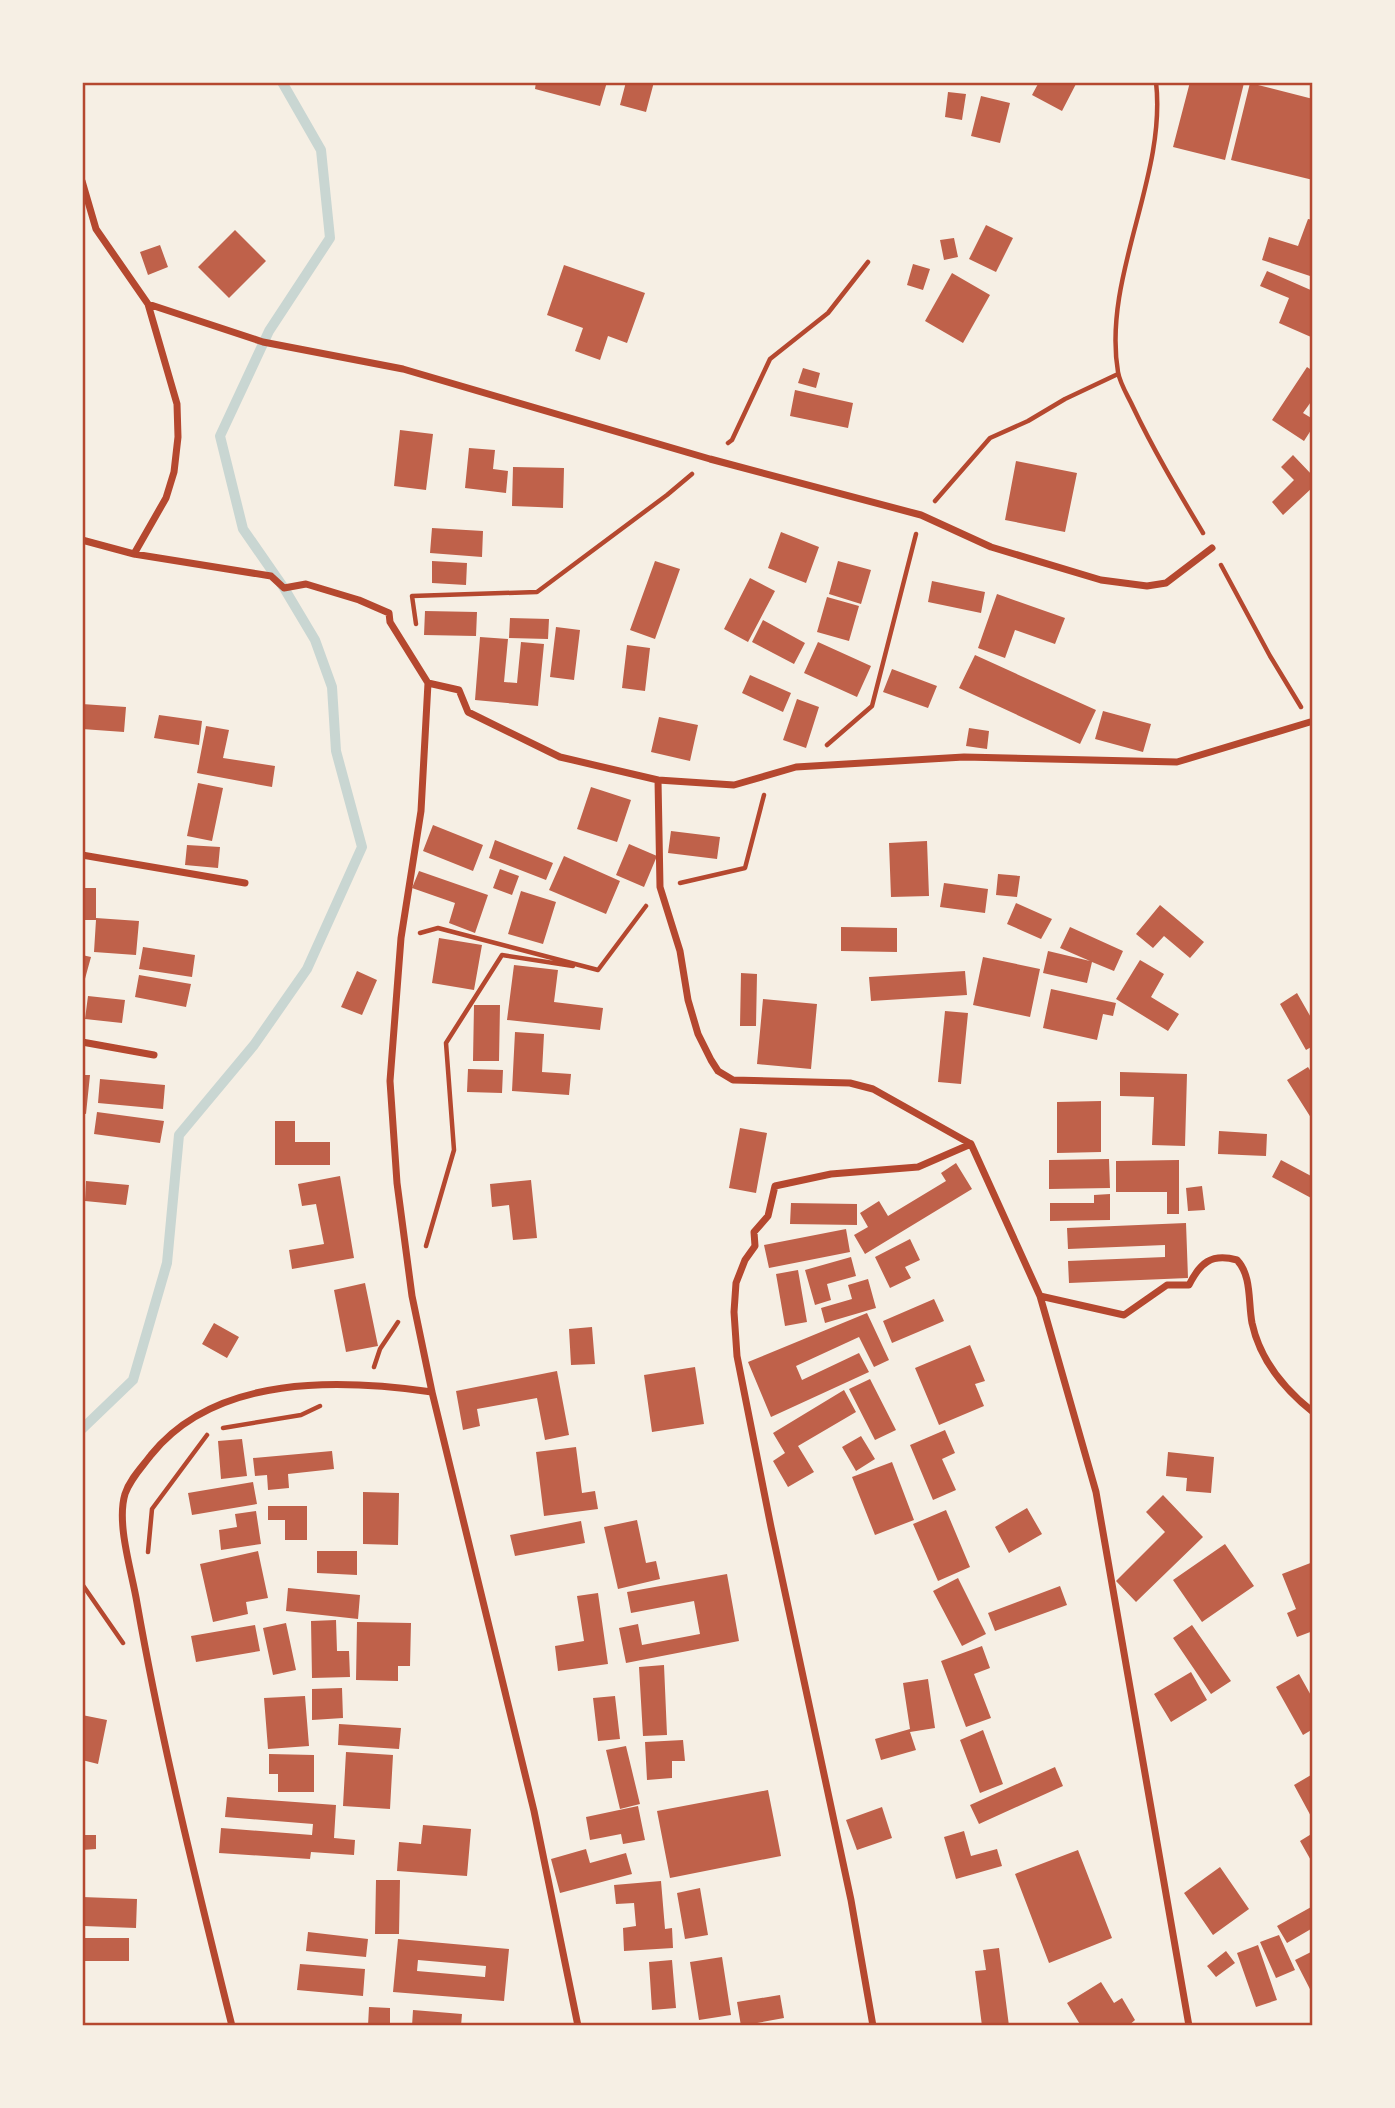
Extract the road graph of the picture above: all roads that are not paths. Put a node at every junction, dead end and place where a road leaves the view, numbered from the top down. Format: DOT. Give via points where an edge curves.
graph roads {
  1 [pos="82,181"];
  2 [pos="149,304"];
  3 [pos="82,540"];
  4 [pos="1212,548"];
  5 [pos="134,554"];
  6 [pos="428,683"];
  7 [pos="1310,722"];
  8 [pos="658,780"];
  9 [pos="82,855"];
  10 [pos="245,883"];
  11 [pos="82,1042"];
  12 [pos="154,1055"];
  13 [pos="971,1144"];
  14 [pos="1040,1296"];
  15 [pos="432,1392"];
  16 [pos="1313,1412"];
  17 [pos="232,2026"];
  18 [pos="578,2026"];
  19 [pos="873,2026"];
  20 [pos="1189,2026"];
  1 -- 2 [label="street" via="96,229"];
  2 -- 4 [label="street" via="263,342 402,369 921,515 1010,554 1101,580 1124,585 1166,583"];
  2 -- 5 [label="street" via="177,404 178,437 166,498"];
  3 -- 5 [label="street"];
  5 -- 6 [label="street" via="271,576 284,588 306,584 379,608 389,613 390,622"];
  6 -- 8 [label="street" via="459,691 468,712 560,757"];
  6 -- 15 [label="street" via="421,811 401,938 390,1081 412,1296"];
  7 -- 8 [label="street" via="1177,762 964,757 796,767 734,785"];
  8 -- 13 [label="street" via="660,887 698,1034 718,1071 733,1080 850,1083 873,1088"];
  9 -- 10 [label="street"];
  11 -- 12 [label="street"];
  13 -- 14 [label="street"];
  13 -- 19 [label="street" via="918,1167 831,1174 775,1186 768,1216 754,1232 755,1246 736,1283 737,1356 851,1900"];
  14 -- 16 [label="street" via="1124,1315 1167,1284 1189,1285 1199,1266 1210,1260 1234,1258 1246,1274 1252,1323 1267,1362"];
  14 -- 20 [label="street" via="1096,1492"];
  15 -- 17 [label="street" via="317,1384 277,1388 220,1405 173,1432 126,1490 121,1516 141,1628 177,1805"];
  15 -- 18 [label="street" via="534,1811"];
}
